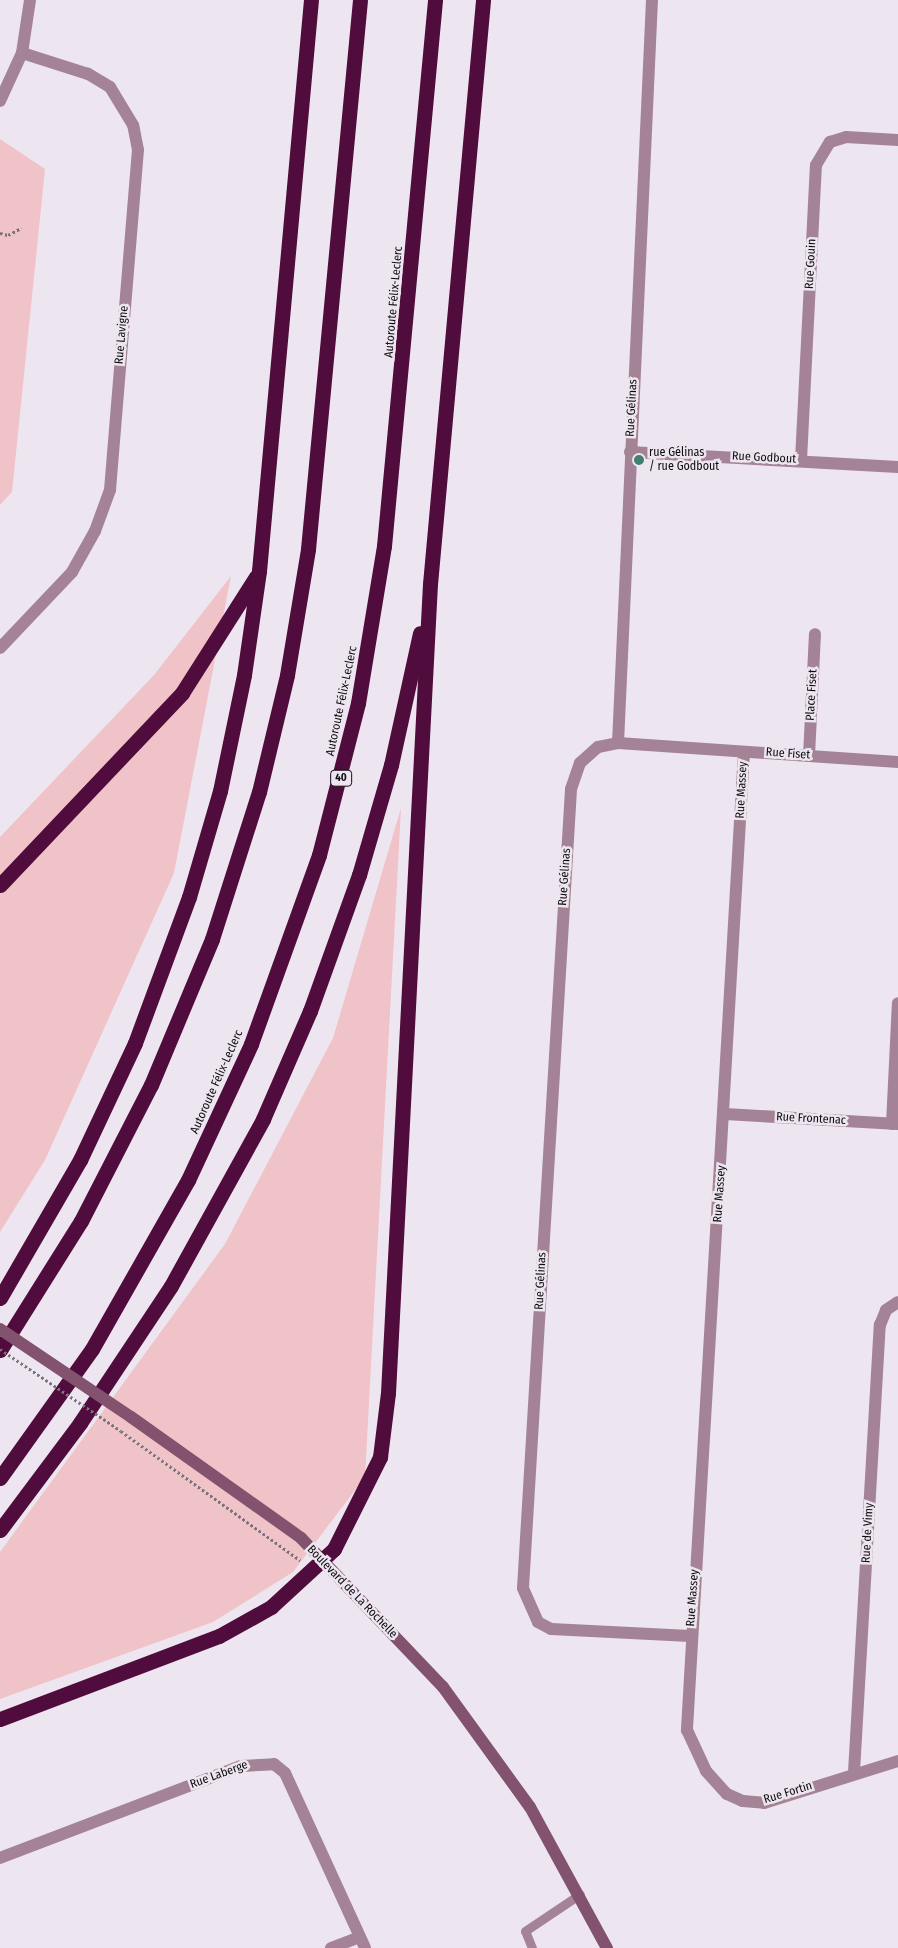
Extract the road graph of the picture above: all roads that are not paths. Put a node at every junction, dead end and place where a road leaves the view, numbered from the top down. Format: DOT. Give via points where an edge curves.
graph roads {
  1 [pos="30,0"];
  2 [pos="311,0"];
  3 [pos="360,0"];
  4 [pos="435,0"];
  5 [pos="483,0"];
  6 [pos="652,0"];
  7 [pos="22,53"];
  8 [pos="0,101"];
  9 [pos="898,140"];
  10 [pos="630,452"];
  11 [pos="801,460"];
  12 [pos="898,467"];
  13 [pos="259,571"];
  14 [pos="430,584"];
  15 [pos="815,634"];
  16 [pos="0,648"];
  17 [pos="618,743"];
  18 [pos="744,752"];
  19 [pos="809,756"];
  20 [pos="898,762"];
  21 [pos="0,885"];
  22 [pos="898,1003"];
  23 [pos="725,1114"];
  24 [pos="895,1124"];
  25 [pos="0,1298"];
  26 [pos="898,1302"];
  27 [pos="0,1330"];
  28 [pos="0,1350"];
  29 [pos="0,1478"];
  30 [pos="0,1530"];
  31 [pos="324,1560"];
  32 [pos="690,1636"];
  33 [pos="0,1719"];
  34 [pos="898,1761"];
  35 [pos="854,1772"];
  36 [pos="0,1858"];
  37 [pos="580,1894"];
  38 [pos="362,1943"];
  39 [pos="332,1948"];
  40 [pos="532,1948"];
  41 [pos="607,1948"];
  1 -- 7 [label="street"];
  2 -- 13 [label="highway"];
  3 -- 28 [label="highway" via="308,549 287,675 263,776 212,939 151,1085 81,1221"];
  4 -- 29 [label="highway, Autoroute Félix-Leclerc / 40" via="384,546 358,703 319,855 255,1035 188,1180 92,1349"];
  5 -- 14 [label="highway"];
  6 -- 10 [label="street, Rue Gélinas"];
  7 -- 8 [label="street"];
  7 -- 16 [label="street, Rue Lavigne" via="88,74 110,87 133,125 138,150 110,490 95,531 72,572"];
  9 -- 11 [label="street, Rue Gouin" via="846,137 830,142 816,165"];
  10 -- 11 [label="street, Rue Godbout"];
  10 -- 17 [label="street, Rue Gélinas"];
  11 -- 12 [label="street, Rue Godbout"];
  13 -- 21 [label="highway" via="182,693"];
  13 -- 25 [label="highway" via="244,675 220,790 163,972 80,1160"];
  14 -- 30 [label="highway" via="391,765 359,875 278,1085 224,1195 171,1286 80,1424"];
  14 -- 31 [label="highway" via="387,1417 370,1484"];
  15 -- 19 [label="street, Place Fiset"];
  17 -- 18 [label="street, Rue Fiset"];
  17 -- 32 [label="street, Rue Gélinas" via="598,747 580,764 571,789 523,1588 538,1622 551,1629"];
  18 -- 19 [label="street, Rue Fiset"];
  18 -- 23 [label="street, Rue Massey"];
  19 -- 20 [label="street, Rue Fiset"];
  22 -- 24 [label="street"];
  23 -- 24 [label="street, Rue Frontenac"];
  23 -- 32 [label="street, Rue Massey"];
  26 -- 35 [label="street, Rue de Vimy" via="886,1310 880,1325"];
  27 -- 31 [label="street, Boulevard de La Rochelle, bridge" via="244,1496"];
  31 -- 33 [label="highway" via="289,1593 244,1624"];
  31 -- 37 [label="street, Boulevard de La Rochelle" via="472,1722 526,1801"];
  32 -- 35 [label="street, Rue Fortin" via="686,1730 706,1771 727,1794 764,1803"];
  34 -- 35 [label="street, Rue Fortin"];
  36 -- 38 [label="street, Rue Laberge" via="240,1766 274,1764 285,1774"];
  37 -- 40 [label="lane" via="525,1931"];
  37 -- 41 [label="street, Boulevard de La Rochelle"];
  38 -- 39 [label="street"];
}
